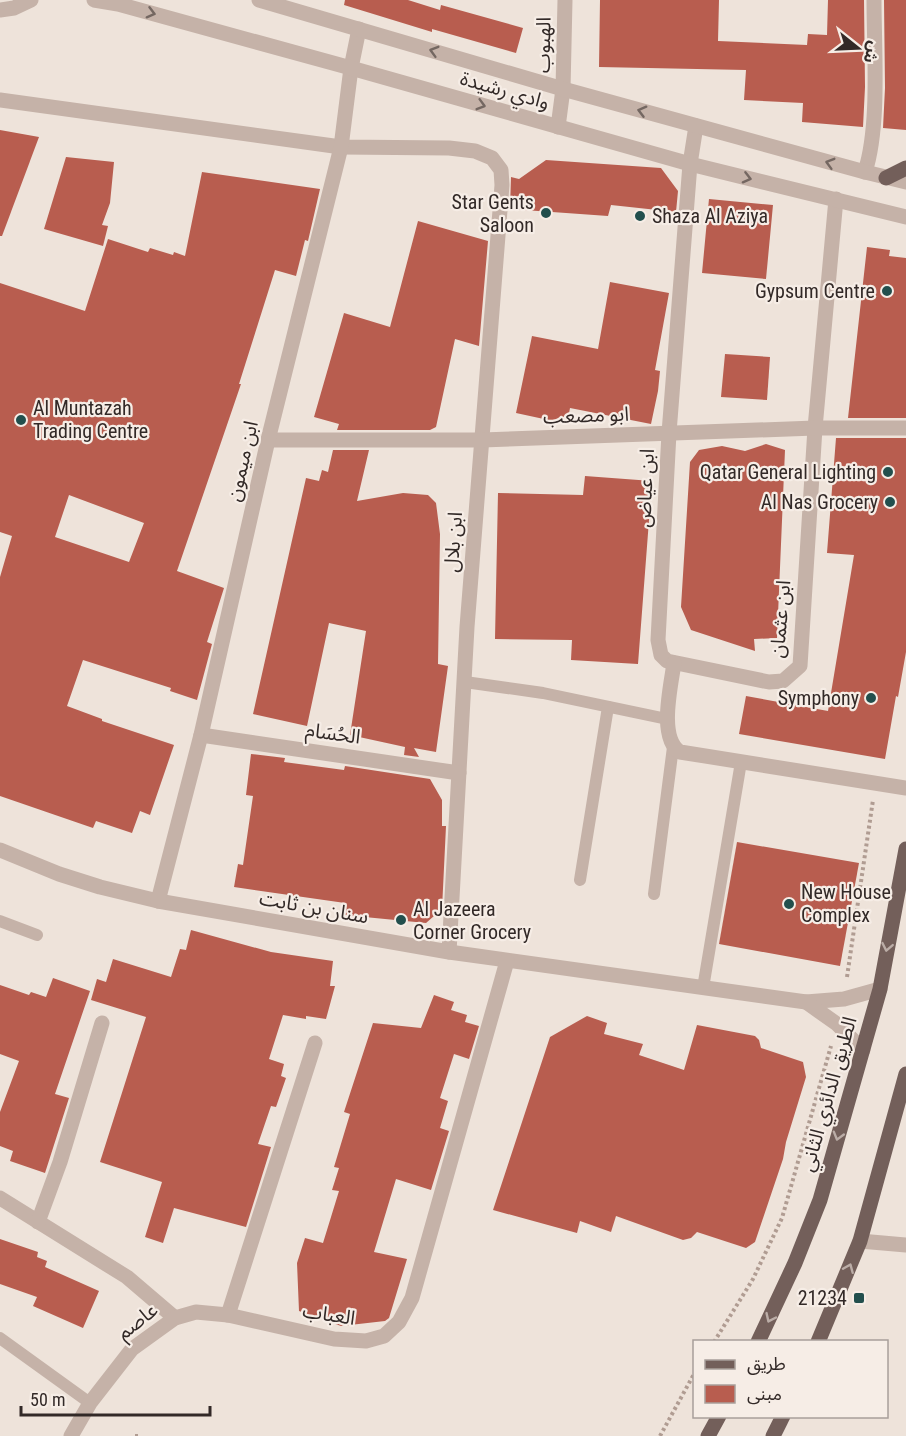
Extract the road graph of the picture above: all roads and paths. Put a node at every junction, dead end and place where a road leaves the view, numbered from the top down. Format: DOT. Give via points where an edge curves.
graph roads {
  1 [pos="31,0"];
  2 [pos="94,0"];
  3 [pos="259,0"];
  4 [pos="874,0"];
  5 [pos="561,1"];
  6 [pos="1,11"];
  7 [pos="359,29"];
  8 [pos="351,68"];
  9 [pos="563,89"];
  10 [pos="0,100"];
  11 [pos="696,126"];
  12 [pos="558,127"];
  13 [pos="341,147"];
  14 [pos="690,164"];
  15 [pos="906,168"];
  16 [pos="865,172"];
  17 [pos="886,178"];
  18 [pos="906,182"];
  19 [pos="836,200"];
  20 [pos="906,217"];
  21 [pos="815,428"];
  22 [pos="906,428"];
  23 [pos="669,434"];
  24 [pos="268,440"];
  25 [pos="482,440"];
  26 [pos="674,663"];
  27 [pos="465,682"];
  28 [pos="608,707"];
  29 [pos="667,719"];
  30 [pos="201,735"];
  31 [pos="673,747"];
  32 [pos="741,762"];
  33 [pos="459,773"];
  34 [pos="876,784"];
  35 [pos="906,788"];
  36 [pos="906,849"];
  37 [pos="0,850"];
  38 [pos="580,880"];
  39 [pos="654,894"];
  40 [pos="158,901"];
  41 [pos="0,921"];
  42 [pos="37,935"];
  43 [pos="449,952"];
  44 [pos="507,961"];
  45 [pos="703,988"];
  46 [pos="880,989"];
  47 [pos="843,999"];
  48 [pos="806,1002"];
  49 [pos="102,1023"];
  50 [pos="837,1024"];
  51 [pos="315,1043"];
  52 [pos="863,1050"];
  53 [pos="906,1074"];
  54 [pos="0,1198"];
  55 [pos="38,1222"];
  56 [pos="860,1241"];
  57 [pos="906,1245"];
  58 [pos="228,1315"];
  59 [pos="175,1318"];
  60 [pos="0,1338"];
  61 [pos="715,1340"];
  62 [pos="758,1340"];
  63 [pos="818,1340"];
  64 [pos="693,1376"];
  65 [pos="90,1403"];
  66 [pos="782,1418"];
  67 [pos="73,1434"];
  68 [pos="660,1436"];
  69 [pos="773,1436"];
  1 -- 6 [label="street"];
  2 -- 8 [label="street, وادي رشيدة, one-way"];
  3 -- 7 [label="street, وادي رشيدة"];
  4 -- 16 [label="street" via="873,123"];
  5 -- 9 [label="street, الهبوب"];
  7 -- 8 [label="street, ابن ميمون"];
  9 -- 7 [label="street, وادي رشيدة, one-way"];
  8 -- 12 [label="street, وادي رشيدة, one-way"];
  8 -- 13 [label="street, ابن ميمون"];
  11 -- 9 [label="street, وادي رشيدة, one-way"];
  9 -- 12 [label="street, الهبوب"];
  10 -- 13 [label="street"];
  11 -- 14 [label="street, ابن عياض"];
  16 -- 11 [label="street, وادي رشيدة, one-way"];
  12 -- 14 [label="street, وادي رشيدة"];
  13 -- 24 [label="street, ابن ميمون"];
  13 -- 25 [label="street, ابن بلال" via="475,151 492,158 501,170"];
  14 -- 19 [label="street, وادي رشيدة, one-way"];
  14 -- 23 [label="street, ابن عياض"];
  15 -- 17 [label="main road"];
  16 -- 17 [label="street, وادي رشيدة"];
  17 -- 18 [label="street, وادي رشيدة"];
  19 -- 20 [label="street, وادي رشيدة"];
  19 -- 21 [label="street, ابن عثمان"];
  21 -- 22 [label="street, ابو مصعب"];
  21 -- 23 [label="street, ابو مصعب"];
  21 -- 26 [label="street, ابن عثمان" via="800,666 783,681 769,682"];
  23 -- 25 [label="street, ابو مصعب"];
  23 -- 26 [label="street, ابن عياض" via="658,640 661,655"];
  24 -- 25 [label="street, ابو مصعب"];
  24 -- 30 [label="street, ابن ميمون"];
  25 -- 27 [label="street, ابن بلال"];
  26 -- 29 [label="street"];
  27 -- 28 [label="lane"];
  27 -- 33 [label="street, ابن بلال"];
  28 -- 29 [label="lane"];
  28 -- 38 [label="lane"];
  29 -- 31 [label="street"];
  30 -- 33 [label="street, الحُسَام"];
  30 -- 40 [label="street, ابن ميمون"];
  31 -- 32 [label="street" via="680,752"];
  31 -- 39 [label="lane"];
  32 -- 34 [label="street"];
  32 -- 45 [label="lane"];
  33 -- 43 [label="street, ابن بلال"];
  34 -- 35 [label="street"];
  34 -- 47 [label="path"];
  36 -- 46 [label="main road, الطريق الدائري الثاني, one-way"];
  37 -- 40 [label="street, سنان بن ثابت" via="100,887"];
  40 -- 43 [label="street, سنان بن ثابت"];
  41 -- 42 [label="lane"];
  43 -- 44 [label="street, سنان بن ثابت"];
  44 -- 45 [label="street, سنان بن ثابت"];
  44 -- 58 [label="street, العباب" via="412,1298 399,1322 384,1336 366,1341 334,1339"];
  45 -- 48 [label="street, سنان بن ثابت"];
  46 -- 47 [label="street, سنان بن ثابت"];
  46 -- 52 [label="main road, الطريق الدائري الثاني"];
  47 -- 48 [label="street, سنان بن ثابت"];
  48 -- 50 [label="street, سنان بن ثابت"];
  49 -- 55 [label="street"];
  50 -- 52 [label="street, سنان بن ثابت"];
  50 -- 61 [label="path" via="782,1218 753,1279"];
  51 -- 58 [label="street"];
  52 -- 62 [label="main road, الطريق الدائري الثاني, one-way" via="820,1200"];
  53 -- 56 [label="main road"];
  54 -- 55 [label="street"];
  55 -- 59 [label="street" via="127,1277"];
  56 -- 57 [label="street"];
  63 -- 56 [label="main road, one-way"];
  58 -- 59 [label="street, عاصم" via="196,1312"];
  59 -- 65 [label="street, عاصم" via="132,1349"];
  60 -- 65 [label="lane"];
  64 -- 68 [label="path"];
  65 -- 67 [label="street, عاصم"];
  66 -- 69 [label="main road"];
}
